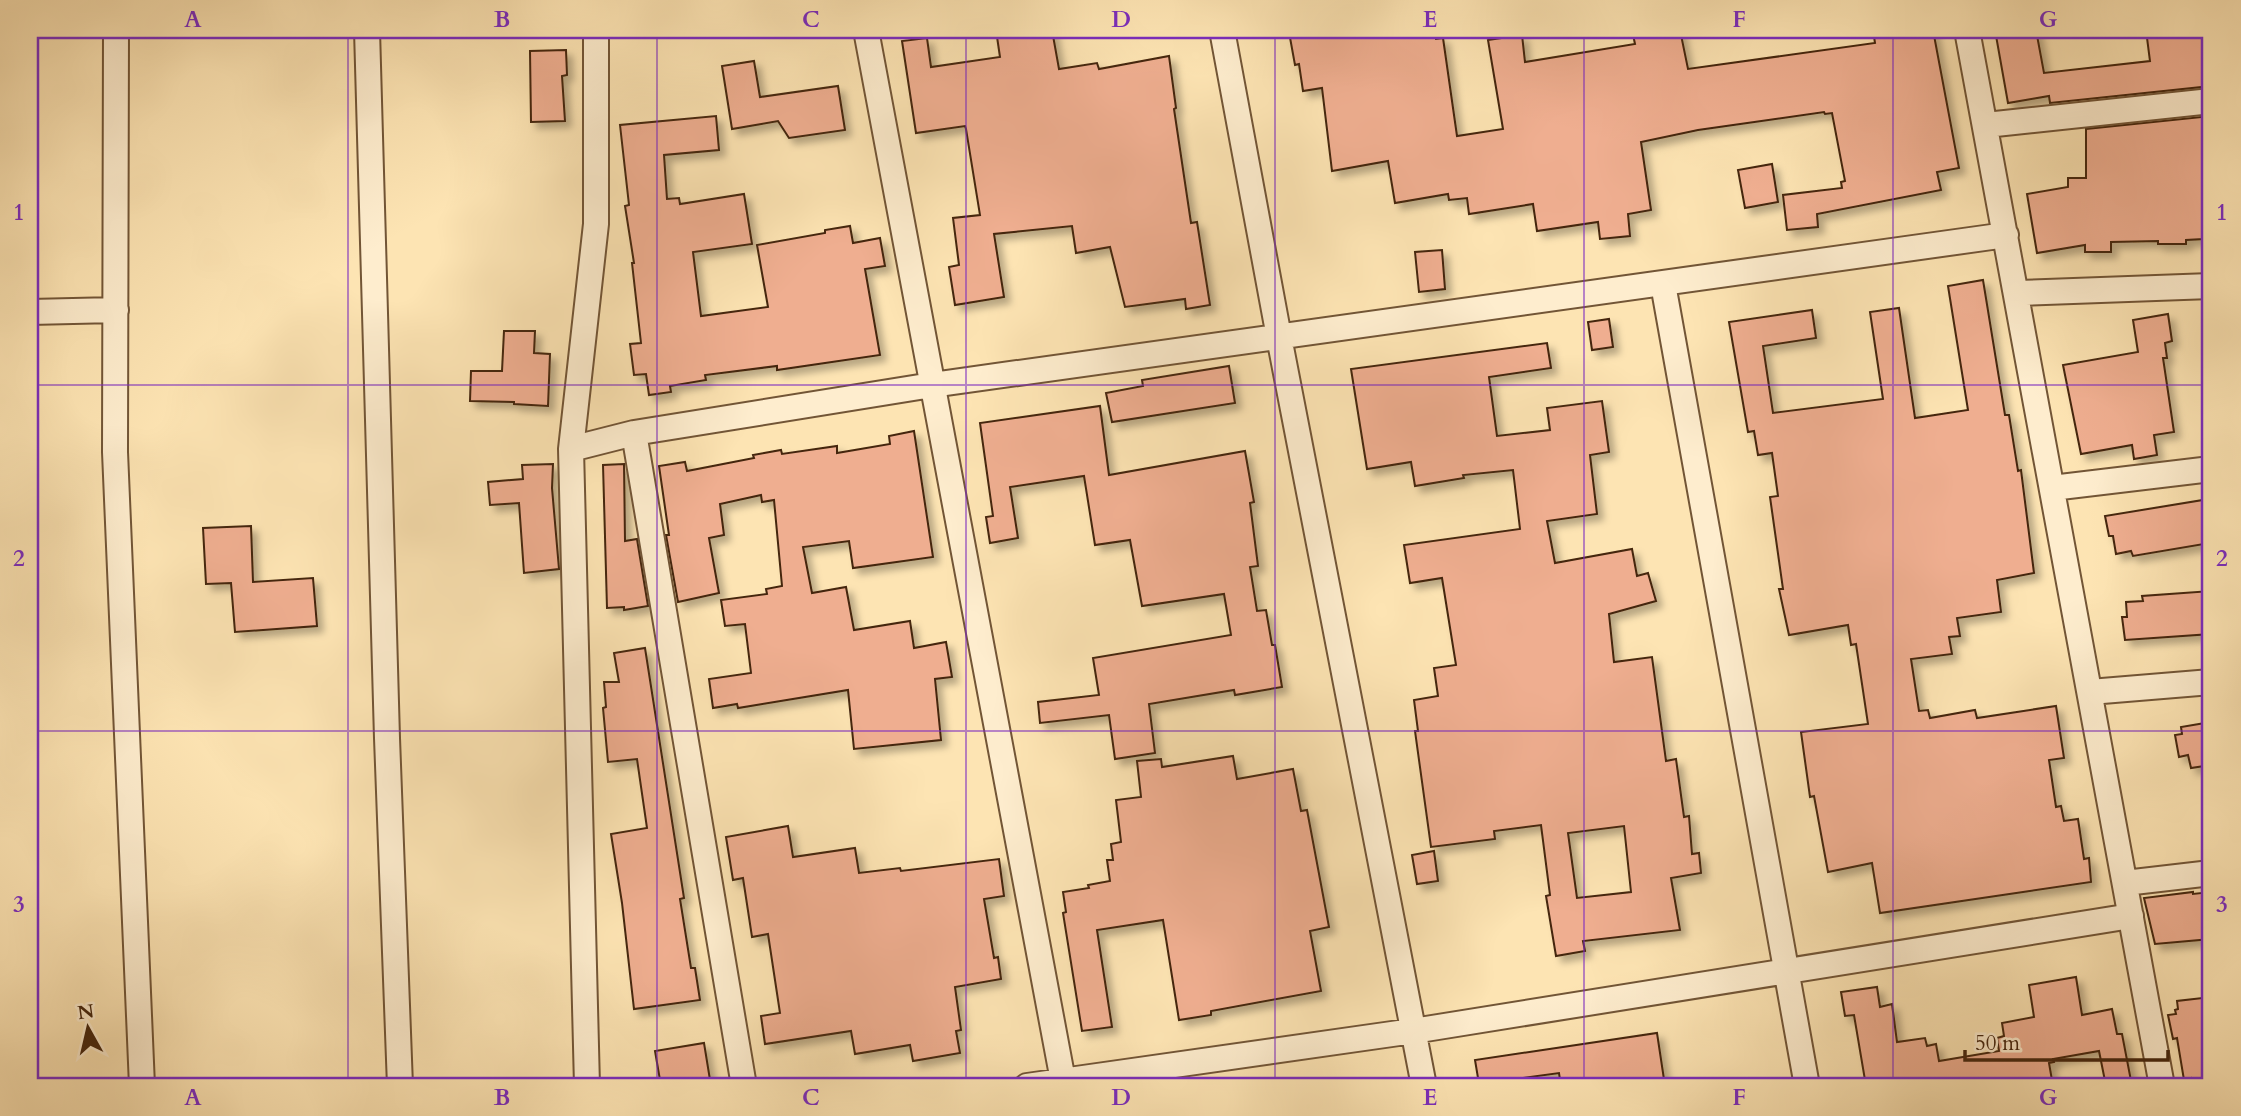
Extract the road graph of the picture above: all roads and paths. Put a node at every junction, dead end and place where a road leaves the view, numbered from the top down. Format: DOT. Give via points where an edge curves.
graph roads {
  1 [pos="116,30"];
  2 [pos="368,30"];
  3 [pos="596,30"];
  4 [pos="866,30"];
  5 [pos="1222,30"];
  6 [pos="1968,30"];
  7 [pos="2211,101"];
  8 [pos="1986,125"];
  9 [pos="2006,235"];
  10 [pos="1663,284"];
  11 [pos="2211,286"];
  12 [pos="2017,293"];
  13 [pos="116,310"];
  14 [pos="30,312"];
  15 [pos="1279,337"];
  16 [pos="932,385"];
  17 [pos="634,433"];
  18 [pos="571,449"];
  19 [pos="2211,469"];
  20 [pos="2052,488"];
  21 [pos="2211,682"];
  22 [pos="2090,692"];
  23 [pos="2211,873"];
  24 [pos="2125,883"];
  25 [pos="2131,916"];
  26 [pos="1787,972"];
  27 [pos="1413,1031"];
  28 [pos="1063,1083"];
  29 [pos="142,1086"];
  30 [pos="400,1086"];
  31 [pos="587,1086"];
  32 [pos="744,1086"];
  33 [pos="1027,1086"];
  34 [pos="1423,1086"];
  35 [pos="1807,1086"];
  36 [pos="2162,1086"];
  1 -- 13 [label="street"];
  2 -- 30 [label="street"];
  3 -- 18 [label="street" via="596,224"];
  4 -- 16 [label="street"];
  5 -- 15 [label="street"];
  6 -- 8 [label="street"];
  7 -- 8 [label="street"];
  8 -- 9 [label="street"];
  9 -- 10 [label="street"];
  9 -- 12 [label="street"];
  10 -- 15 [label="street"];
  10 -- 26 [label="street"];
  11 -- 12 [label="street"];
  12 -- 20 [label="street"];
  13 -- 14 [label="street"];
  13 -- 29 [label="street" via="116,452"];
  15 -- 16 [label="street"];
  15 -- 27 [label="street"];
  16 -- 17 [label="street"];
  16 -- 28 [label="street"];
  17 -- 18 [label="street"];
  17 -- 32 [label="street"];
  18 -- 31 [label="street"];
  19 -- 20 [label="street"];
  20 -- 22 [label="street"];
  21 -- 22 [label="street"];
  22 -- 24 [label="street"];
  23 -- 24 [label="street"];
  24 -- 25 [label="street"];
  25 -- 26 [label="street"];
  25 -- 36 [label="street"];
  26 -- 27 [label="street"];
  26 -- 35 [label="street"];
  27 -- 28 [label="street"];
  27 -- 34 [label="street"];
  28 -- 33 [label="street"];
}
